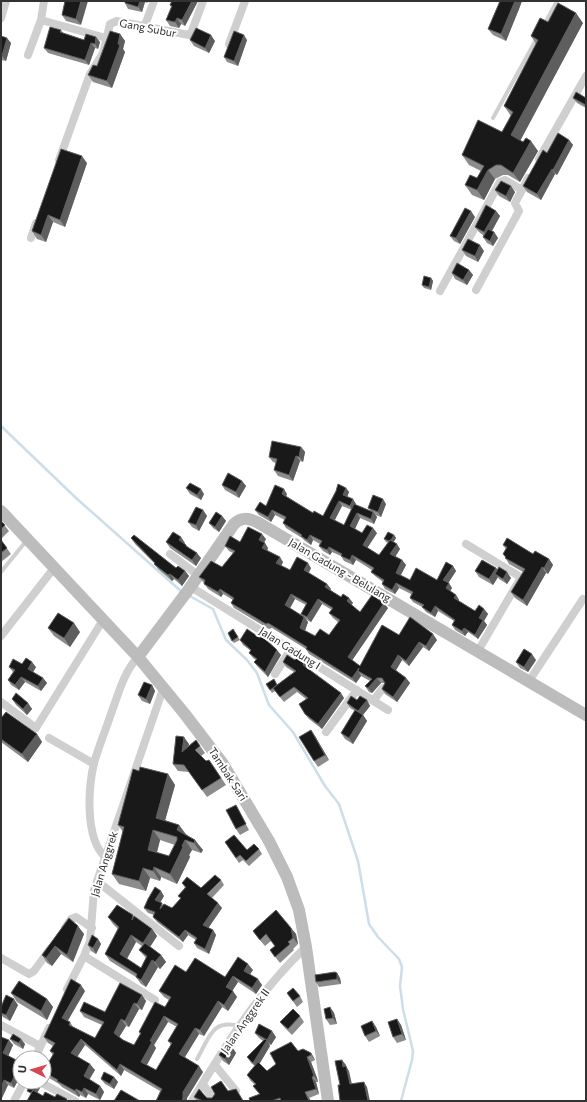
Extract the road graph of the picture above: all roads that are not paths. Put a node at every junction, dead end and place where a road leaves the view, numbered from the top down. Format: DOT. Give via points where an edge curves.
graph roads {
  1 [pos="6,1"];
  2 [pos="44,1"];
  3 [pos="154,1"];
  4 [pos="203,1"];
  5 [pos="245,1"];
  6 [pos="557,1"];
  7 [pos="1,16"];
  8 [pos="41,20"];
  9 [pos="145,25"];
  10 [pos="106,38"];
  11 [pos="229,44"];
  12 [pos="28,55"];
  13 [pos="586,76"];
  14 [pos="493,118"];
  15 [pos="55,171"];
  16 [pos="522,190"];
  17 [pos="39,215"];
  18 [pos="31,238"];
  19 [pos="476,290"];
  20 [pos="440,291"];
  21 [pos="1,511"];
  22 [pos="28,539"];
  23 [pos="466,544"];
  24 [pos="170,554"];
  25 [pos="54,568"];
  26 [pos="1,572"];
  27 [pos="198,576"];
  28 [pos="187,592"];
  29 [pos="583,598"];
  30 [pos="103,620"];
  31 [pos="1,636"];
  32 [pos="291,649"];
  33 [pos="478,651"];
  34 [pos="138,657"];
  35 [pos="275,674"];
  36 [pos="529,681"];
  37 [pos="383,688"];
  38 [pos="163,689"];
  39 [pos="357,690"];
  40 [pos="373,701"];
  41 [pos="1,702"];
  42 [pos="388,710"];
  43 [pos="586,715"];
  44 [pos="326,732"];
  45 [pos="49,738"];
  46 [pos="94,764"];
  47 [pos="105,857"];
  48 [pos="96,882"];
  49 [pos="92,928"];
  50 [pos="179,946"];
  51 [pos="306,947"];
  52 [pos="84,956"];
  53 [pos="1,958"];
  54 [pos="62,1000"];
  55 [pos="156,1000"];
  56 [pos="53,1019"];
  57 [pos="1,1025"];
  58 [pos="240,1026"];
  59 [pos="40,1046"];
  60 [pos="38,1050"];
  61 [pos="197,1059"];
  62 [pos="215,1065"];
  63 [pos="203,1084"];
  64 [pos="52,1089"];
  65 [pos="20,1090"];
  66 [pos="236,1091"];
  67 [pos="213,1099"];
  68 [pos="14,1101"];
  69 [pos="75,1101"];
  70 [pos="192,1101"];
  71 [pos="328,1101"];
  1 -- 7 [label="street"];
  2 -- 8 [label="street"];
  3 -- 9 [label="street"];
  4 -- 9 [label="street, Gang Subur" via="189,35"];
  5 -- 11 [label="street"];
  6 -- 14 [label="lane"];
  8 -- 10 [label="street"];
  8 -- 12 [label="street"];
  9 -- 10 [label="street, Gang Subur" via="113,22"];
  10 -- 15 [label="street" via="103,53 90,74"];
  13 -- 16 [label="street"];
  16 -- 19 [label="street" via="515,203 519,211"];
  16 -- 20 [label="street" via="505,180 500,182"];
  17 -- 18 [label="street"];
  21 -- 22 [label="street, Tambak Sari"];
  22 -- 25 [label="street, Tambak Sari"];
  22 -- 26 [label="lane"];
  23 -- 33 [label="street" via="520,579"];
  24 -- 27 [label="street"];
  25 -- 30 [label="street, Tambak Sari"];
  25 -- 31 [label="street"];
  27 -- 28 [label="street, Jalan Gadung - Belulang"];
  27 -- 33 [label="street, Jalan Gadung - Belulang" via="234,524 240,519 252,520"];
  28 -- 32 [label="street, Jalan Gadung I"];
  28 -- 34 [label="street, Jalan Gadung - Belulang"];
  29 -- 36 [label="street"];
  30 -- 34 [label="street, Tambak Sari"];
  30 -- 41 [label="street" via="36,728"];
  32 -- 35 [label="street"];
  32 -- 39 [label="street, Jalan Gadung I"];
  33 -- 36 [label="street, Jalan Gadung - Belulang"];
  34 -- 38 [label="street, Tambak Sari"];
  34 -- 46 [label="street" via="126,671"];
  36 -- 43 [label="street, Jalan Gadung - Belulang"];
  37 -- 40 [label="street"];
  38 -- 47 [label="street, Jalan Anggrek"];
  38 -- 51 [label="street, Tambak Sari" via="223,764 269,841 299,910"];
  39 -- 40 [label="street, Jalan Gadung I"];
  39 -- 44 [label="street"];
  40 -- 42 [label="street, Jalan Gadung I"];
  45 -- 46 [label="street"];
  46 -- 47 [label="street" via="91,822 94,842"];
  47 -- 48 [label="street, Jalan Anggrek"];
  48 -- 49 [label="street, Jalan Anggrek" via="92,904"];
  48 -- 50 [label="street"];
  49 -- 52 [label="street, Jalan Anggrek"];
  49 -- 53 [label="street" via="78,918 73,918 32,974 26,974"];
  51 -- 58 [label="street, Jalan Anggrek II" via="257,1000"];
  51 -- 71 [label="street, Tambak Sari"];
  52 -- 54 [label="street, Jalan Anggrek"];
  52 -- 55 [label="street"];
  56 -- 59 [label="street"];
  57 -- 59 [label="street"];
  58 -- 61 [label="lane" via="220,1024"];
  58 -- 62 [label="street, Jalan Anggrek II"];
  59 -- 60 [label="street"];
  62 -- 63 [label="street, Jalan Anggrek II"];
  62 -- 66 [label="street"];
  63 -- 67 [label="street"];
  63 -- 70 [label="street, Jalan Anggrek II"];
  64 -- 69 [label="street"];
  65 -- 68 [label="street"];
}
